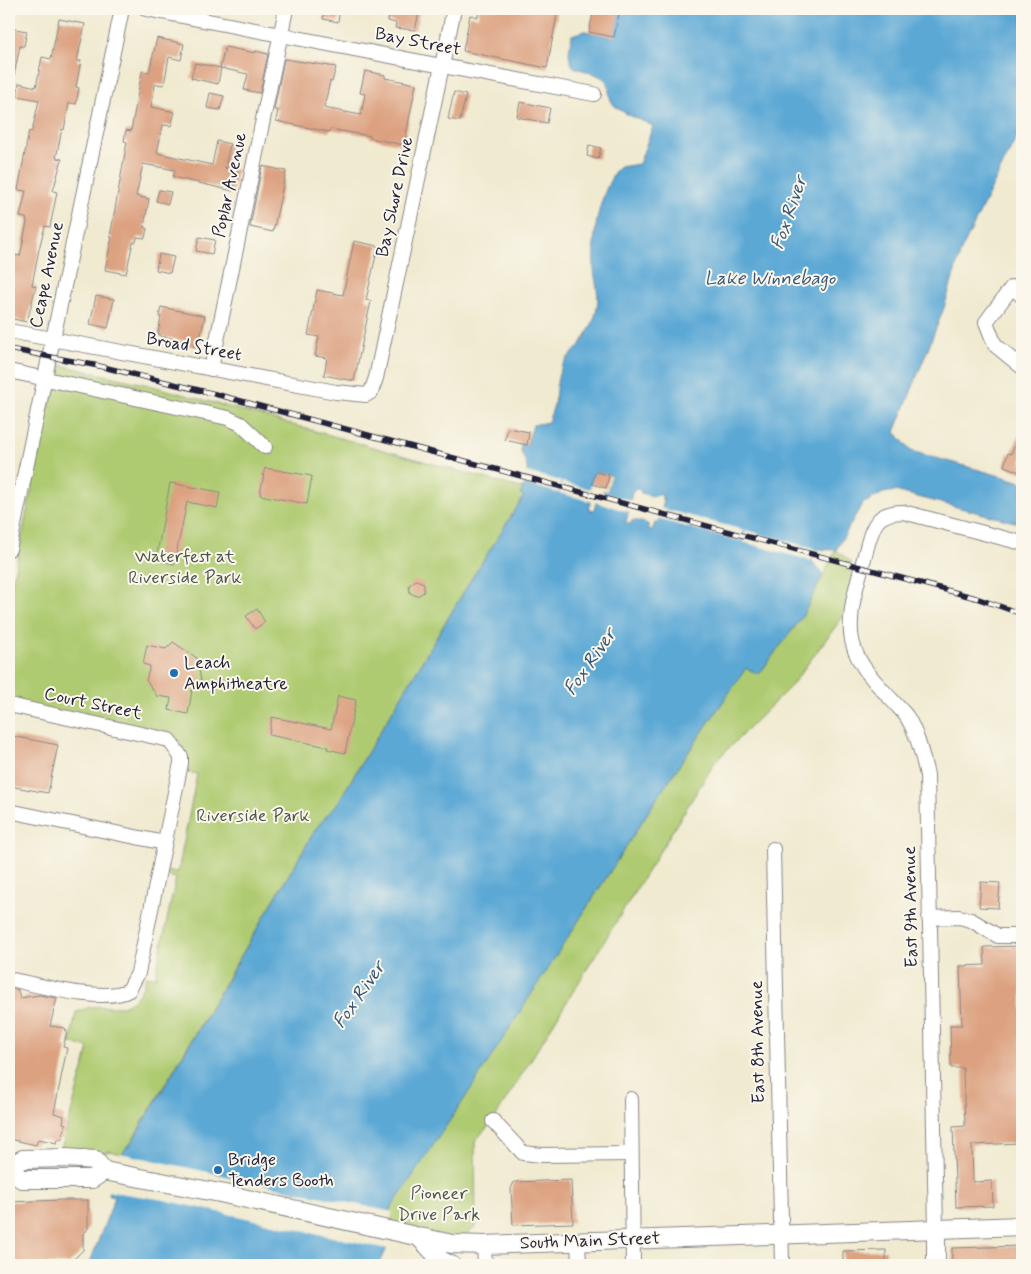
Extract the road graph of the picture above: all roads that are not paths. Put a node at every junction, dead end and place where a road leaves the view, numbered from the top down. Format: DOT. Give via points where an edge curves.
graph roads {
  1 [pos="122,9"];
  2 [pos="146,9"];
  3 [pos="286,9"];
  4 [pos="454,9"];
  5 [pos="281,35"];
  6 [pos="442,66"];
  7 [pos="594,94"];
  8 [pos="1022,296"];
  9 [pos="9,332"];
  10 [pos="53,340"];
  11 [pos="1022,367"];
  12 [pos="211,369"];
  13 [pos="9,371"];
  14 [pos="44,378"];
  15 [pos="371,392"];
  16 [pos="265,447"];
  17 [pos="1022,543"];
  18 [pos="9,549"];
  19 [pos="9,705"];
  20 [pos="9,811"];
  21 [pos="165,842"];
  22 [pos="772,849"];
  23 [pos="929,918"];
  24 [pos="1022,936"];
  25 [pos="9,979"];
  26 [pos="631,1100"];
  27 [pos="493,1121"];
  28 [pos="631,1154"];
  29 [pos="9,1166"];
  30 [pos="9,1171"];
  31 [pos="104,1171"];
  32 [pos="1022,1226"];
  33 [pos="936,1230"];
  34 [pos="782,1234"];
  35 [pos="420,1238"];
  36 [pos="632,1239"];
  37 [pos="578,1241"];
  38 [pos="484,1245"];
  39 [pos="451,1265"];
  40 [pos="485,1265"];
  41 [pos="579,1265"];
  42 [pos="633,1265"];
  43 [pos="782,1265"];
  44 [pos="936,1265"];
  1 -- 10 [label="street, Ceape Avenue"];
  2 -- 5 [label="street, Bay Street"];
  3 -- 5 [label="street, Poplar Avenue"];
  4 -- 6 [label="street, Bay Shore Drive"];
  5 -- 6 [label="street, Bay Street"];
  5 -- 12 [label="street, Poplar Avenue"];
  6 -- 7 [label="street, Bay Street"];
  6 -- 15 [label="street, Bay Shore Drive"];
  8 -- 11 [label="street" via="1012,288 986,322 995,345"];
  9 -- 10 [label="street, Broad Street"];
  10 -- 12 [label="street, Broad Street"];
  10 -- 14 [label="street, Ceape Avenue"];
  12 -- 15 [label="street, Broad Street" via="361,396"];
  13 -- 14 [label="street"];
  14 -- 16 [label="street" via="228,418 241,424"];
  14 -- 18 [label="street, Ceape Avenue"];
  17 -- 23 [label="street, East 9th Avenue" via="893,512 879,519 873,527 851,606 851,635 857,655 870,678 907,717 919,742 927,775"];
  19 -- 21 [label="street, Court Street" via="169,740 181,757 181,763"];
  20 -- 21 [label="street"];
  21 -- 25 [label="street" via="138,973 130,990 116,995 90,995"];
  22 -- 34 [label="street, East 8th Avenue"];
  23 -- 24 [label="street" via="959,917 971,920 998,936"];
  23 -- 33 [label="street, East 9th Avenue"];
  26 -- 28 [label="street"];
  27 -- 28 [label="street" via="523,1153"];
  28 -- 36 [label="street"];
  29 -- 31 [label="main road" via="23,1159 79,1158 95,1160"];
  30 -- 31 [label="main road" via="22,1179 92,1179"];
  31 -- 35 [label="main road, South Main Street" via="201,1189"];
  32 -- 33 [label="main road, South Main Street"];
  33 -- 34 [label="main road, South Main Street"];
  33 -- 44 [label="main road"];
  34 -- 36 [label="main road, South Main Street"];
  34 -- 43 [label="street, East 8th Avenue"];
  35 -- 38 [label="main road, South Main Street"];
  35 -- 39 [label="main road" via="442,1261"];
  36 -- 37 [label="main road, South Main Street"];
  36 -- 42 [label="street"];
  37 -- 38 [label="main road, South Main Street"];
  37 -- 41 [label="street"];
  38 -- 40 [label="street"];
}
